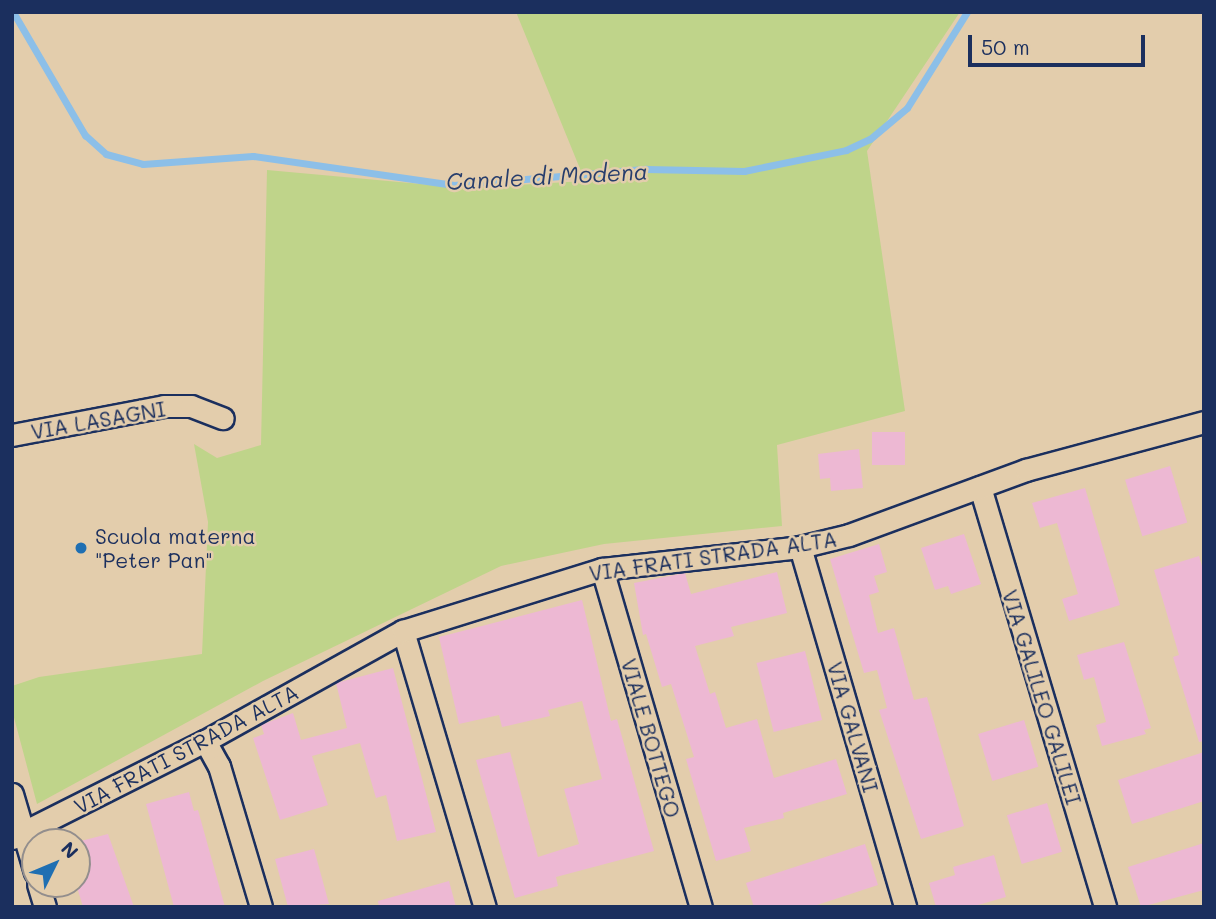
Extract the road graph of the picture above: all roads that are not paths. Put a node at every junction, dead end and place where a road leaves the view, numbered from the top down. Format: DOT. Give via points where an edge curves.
graph roads {
  1 [pos="223,418"];
  2 [pos="1204,423"];
  3 [pos="12,435"];
  4 [pos="980,487"];
  5 [pos="800,547"];
  6 [pos="602,569"];
  7 [pos="403,632"];
  8 [pos="205,741"];
  9 [pos="12,794"];
  10 [pos="18,837"];
  11 [pos="261,907"];
  12 [pos="485,907"];
  13 [pos="701,907"];
  14 [pos="905,907"];
  15 [pos="1105,907"];
  1 -- 3 [label="street, VIA LASAGNI" via="191,406 164,406"];
  2 -- 4 [label="street, VIA FRATI STRADA ALTA"];
  4 -- 5 [label="street, VIA FRATI STRADA ALTA" via="849,535"];
  4 -- 15 [label="street, VIA GALILEO GALILEI"];
  5 -- 6 [label="street, VIA FRATI STRADA ALTA"];
  5 -- 14 [label="street, VIA GALVANI"];
  6 -- 7 [label="street, VIA FRATI STRADA ALTA"];
  6 -- 13 [label="street, VIALE BOTTEGO"];
  7 -- 8 [label="street, VIA FRATI STRADA ALTA"];
  7 -- 12 [label="street"];
  8 -- 10 [label="street, VIA FRATI STRADA ALTA"];
  8 -- 11 [label="street" via="219,766"];
  9 -- 10 [label="street"];
}
